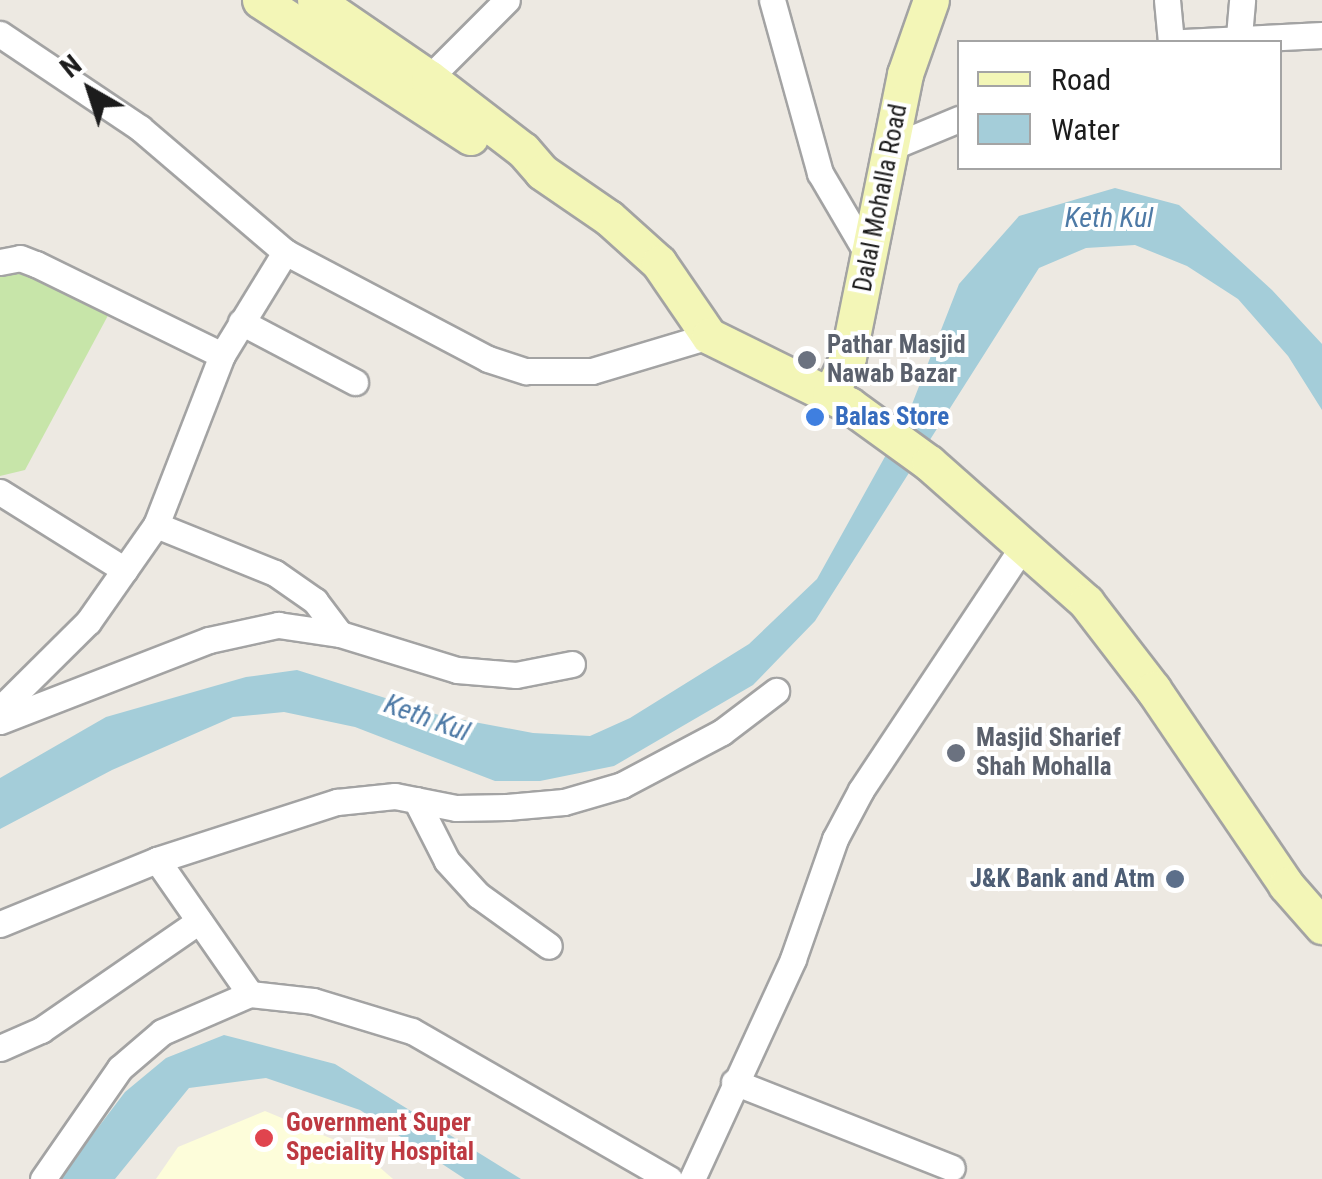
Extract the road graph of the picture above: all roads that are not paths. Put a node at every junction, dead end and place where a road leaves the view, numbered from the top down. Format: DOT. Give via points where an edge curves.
graph roads {
  1 [pos="260,0"];
  2 [pos="314,0"];
  3 [pos="507,0"];
  4 [pos="772,0"];
  5 [pos="931,0"];
  6 [pos="1168,0"];
  7 [pos="1242,0"];
  8 [pos="0,34"];
  9 [pos="1322,35"];
  10 [pos="1239,36"];
  11 [pos="1171,40"];
  12 [pos="1202,40"];
  13 [pos="429,78"];
  14 [pos="957,119"];
  15 [pos="889,148"];
  16 [pos="542,172"];
  17 [pos="285,252"];
  18 [pos="871,260"];
  19 [pos="0,262"];
  20 [pos="241,322"];
  21 [pos="708,336"];
  22 [pos="222,355"];
  23 [pos="355,382"];
  24 [pos="840,400"];
  25 [pos="0,492"];
  26 [pos="156,526"];
  27 [pos="1021,549"];
  28 [pos="125,570"];
  29 [pos="340,634"];
  30 [pos="572,664"];
  31 [pos="776,691"];
  32 [pos="0,709"];
  33 [pos="0,721"];
  34 [pos="416,800"];
  35 [pos="157,860"];
  36 [pos="199,921"];
  37 [pos="0,924"];
  38 [pos="1322,926"];
  39 [pos="549,946"];
  40 [pos="250,994"];
  41 [pos="0,1048"];
  42 [pos="734,1082"];
  43 [pos="952,1168"];
  44 [pos="43,1179"];
  45 [pos="669,1179"];
  46 [pos="692,1179"];
  1 -- 16 [label="main road" via="515,166"];
  2 -- 13 [label="main road"];
  3 -- 13 [label="street"];
  4 -- 18 [label="street" via="820,173"];
  5 -- 15 [label="main road, Dalal Mohalla Road"];
  6 -- 11 [label="street"];
  7 -- 10 [label="street"];
  8 -- 17 [label="street" via="140,128"];
  9 -- 10 [label="street"];
  10 -- 12 [label="street"];
  13 -- 16 [label="main road"];
  14 -- 15 [label="street"];
  15 -- 18 [label="main road, Dalal Mohalla Road"];
  16 -- 21 [label="main road" via="659,264"];
  17 -- 20 [label="street"];
  17 -- 21 [label="street" via="488,359 526,371 592,371"];
  18 -- 24 [label="main road, Dalal Mohalla Road"];
  19 -- 22 [label="street" via="20,258 36,264"];
  20 -- 22 [label="street"];
  20 -- 23 [label="street"];
  21 -- 24 [label="main road"];
  22 -- 26 [label="street"];
  24 -- 27 [label="main road" via="929,463"];
  25 -- 28 [label="street"];
  26 -- 28 [label="street"];
  26 -- 29 [label="street" via="275,573 315,601"];
  27 -- 38 [label="main road" via="1086,602"];
  27 -- 42 [label="street" via="861,790 793,959"];
  28 -- 32 [label="street" via="88,622"];
  29 -- 30 [label="street" via="457,670 516,675"];
  29 -- 33 [label="street" via="278,625 208,640"];
  31 -- 34 [label="street" via="722,732 622,785 564,802 507,807"];
  34 -- 35 [label="street" via="352,798"];
  34 -- 39 [label="street" via="447,861 478,895"];
  35 -- 36 [label="street"];
  35 -- 37 [label="street"];
  36 -- 40 [label="street"];
  36 -- 41 [label="street" via="41,1030"];
  40 -- 44 [label="street" via="162,1032 120,1068"];
  40 -- 45 [label="street" via="313,1002 412,1031"];
  42 -- 43 [label="street"];
  42 -- 46 [label="street"];
}
